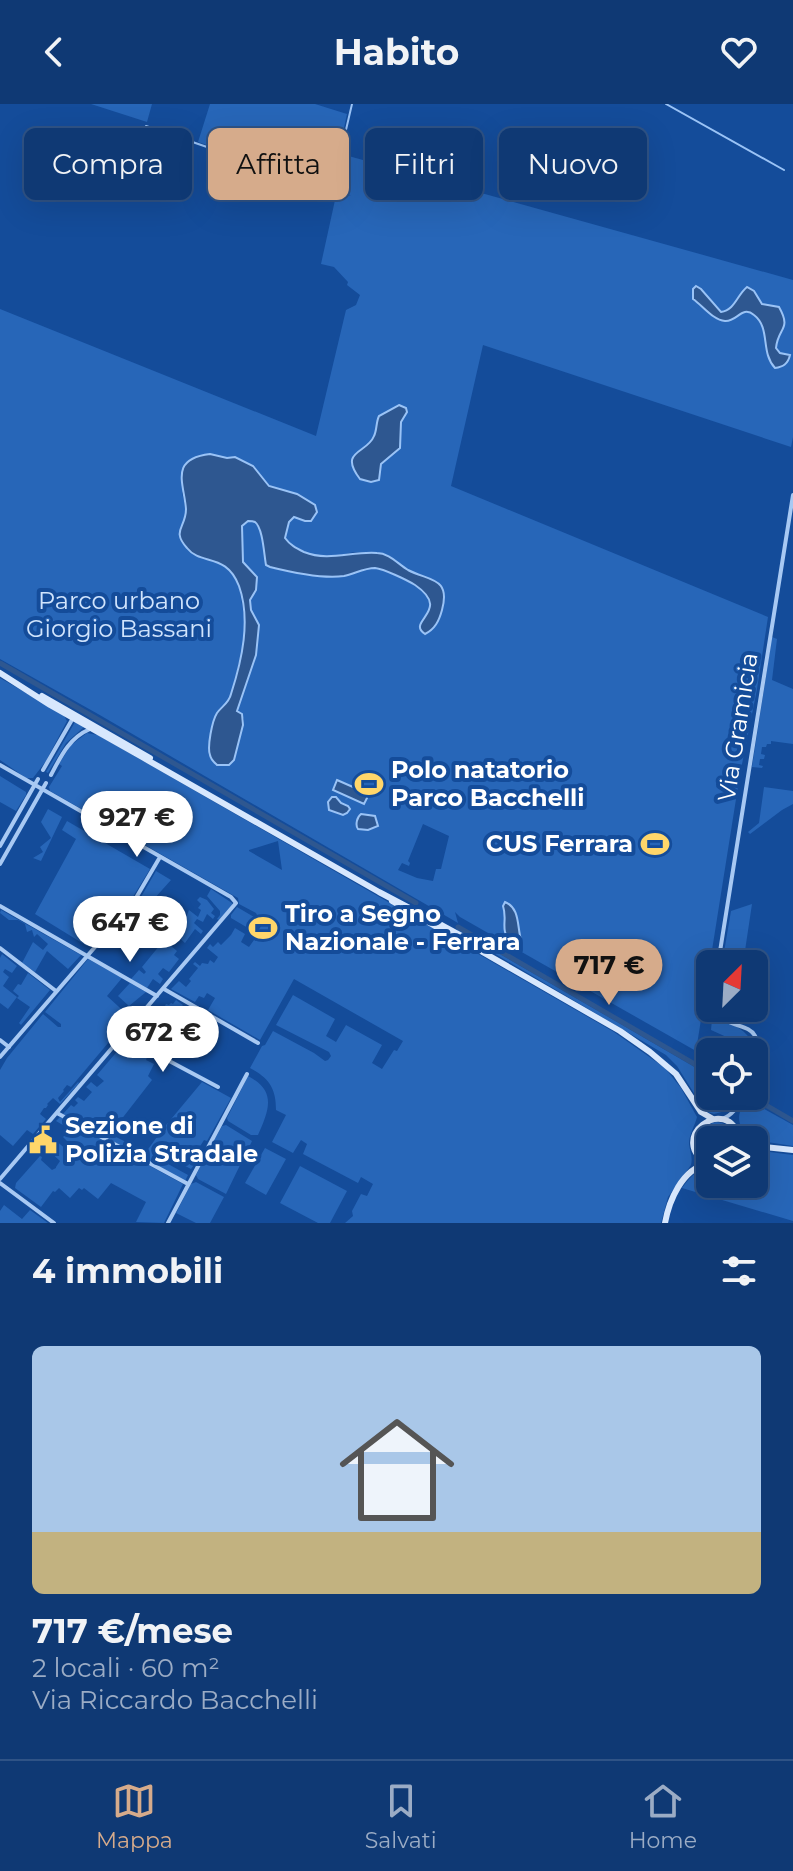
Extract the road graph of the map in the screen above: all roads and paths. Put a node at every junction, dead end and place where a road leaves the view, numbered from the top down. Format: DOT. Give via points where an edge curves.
graph roads {
  1 [pos="793,495"];
  2 [pos="0,673"];
  3 [pos="74,716"];
  4 [pos="90,726"];
  5 [pos="0,765"];
  6 [pos="43,770"];
  7 [pos="51,775"];
  8 [pos="38,779"];
  9 [pos="46,783"];
  10 [pos="34,786"];
  11 [pos="43,790"];
  12 [pos="13,823"];
  13 [pos="21,828"];
  14 [pos="0,846"];
  15 [pos="160,857"];
  16 [pos="1,862"];
  17 [pos="0,906"];
  18 [pos="0,948"];
  19 [pos="720,950"];
  20 [pos="87,955"];
  21 [pos="164,989"];
  22 [pos="56,991"];
  23 [pos="157,996"];
  24 [pos="732,1022"];
  25 [pos="127,1031"];
  26 [pos="756,1038"];
  27 [pos="0,1040"];
  28 [pos="258,1043"];
  29 [pos="9,1047"];
  30 [pos="0,1057"];
  31 [pos="247,1074"];
  32 [pos="218,1087"];
  33 [pos="696,1106"];
  34 [pos="700,1110"];
  35 [pos="735,1110"];
  36 [pos="57,1113"];
  37 [pos="713,1119"];
  38 [pos="722,1119"];
  39 [pos="700,1126"];
  40 [pos="732,1126"];
  41 [pos="696,1133"];
  42 [pos="768,1147"];
  43 [pos="793,1150"];
  44 [pos="695,1151"];
  45 [pos="696,1168"];
  46 [pos="693,1170"];
  47 [pos="0,1181"];
  48 [pos="188,1185"];
  49 [pos="54,1223"];
  50 [pos="168,1223"];
  51 [pos="665,1223"];
  1 -- 19 [label="street, Via Gramicia"];
  2 -- 3 [label="main road"];
  3 -- 4 [label="main road"];
  3 -- 6 [label="street"];
  4 -- 7 [label="street" via="66,748"];
  4 -- 33 [label="main road" via="620,1031 676,1074"];
  5 -- 10 [label="street"];
  8 -- 10 [label="street"];
  9 -- 11 [label="street"];
  10 -- 11 [label="street"];
  10 -- 12 [label="street"];
  11 -- 13 [label="street"];
  11 -- 15 [label="street"];
  12 -- 13 [label="street"];
  12 -- 14 [label="street"];
  13 -- 16 [label="street"];
  15 -- 20 [label="street" via="133,903"];
  15 -- 21 [label="street" via="236,903"];
  17 -- 20 [label="street"];
  18 -- 22 [label="street"];
  20 -- 22 [label="street"];
  20 -- 23 [label="street"];
  21 -- 23 [label="street"];
  21 -- 28 [label="street"];
  22 -- 29 [label="street"];
  23 -- 25 [label="street"];
  24 -- 26 [label="street"];
  25 -- 32 [label="street" via="158,1055"];
  25 -- 36 [label="street"];
  27 -- 29 [label="street"];
  29 -- 30 [label="street"];
  31 -- 48 [label="street"];
  34 -- 37 [label="main road"];
  35 -- 38 [label="street"];
  36 -- 47 [label="street"];
  36 -- 48 [label="street"];
  37 -- 38 [label="main road"];
  37 -- 39 [label="main road"];
  38 -- 40 [label="main road"];
  41 -- 44 [label="main road"];
  42 -- 43 [label="main road"];
  44 -- 46 [label="main road"];
  45 -- 46 [label="main road"];
  46 -- 51 [label="main road" via="673,1195"];
  47 -- 49 [label="street"];
  48 -- 50 [label="street"];
}
